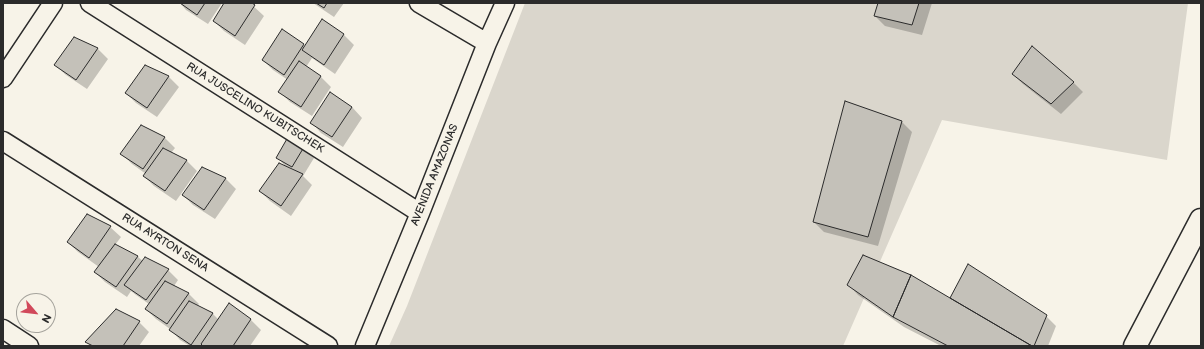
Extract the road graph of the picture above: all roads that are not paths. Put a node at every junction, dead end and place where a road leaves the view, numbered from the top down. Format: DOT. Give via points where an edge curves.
graph roads {
  1 [pos="53,3"];
  2 [pos="90,3"];
  3 [pos="419,3"];
  4 [pos="505,3"];
  5 [pos="487,44"];
  6 [pos="3,78"];
  7 [pos="3,141"];
  8 [pos="420,213"];
  9 [pos="1201,220"];
  10 [pos="3,329"];
  11 [pos="29,346"];
  12 [pos="328,346"];
  13 [pos="365,346"];
  14 [pos="1135,346"];
  1 -- 6 [label="street"];
  2 -- 8 [label="street, RUA JUSCELINO KUBITSCHEK"];
  3 -- 5 [label="street"];
  4 -- 5 [label="street, AVENIDA AMAZONAS"];
  5 -- 8 [label="street, AVENIDA AMAZONAS"];
  7 -- 12 [label="street, RUA AYRTON SENA"];
  8 -- 13 [label="street, AVENIDA AMAZONAS"];
  9 -- 14 [label="main road"];
  10 -- 11 [label="street"];
}
